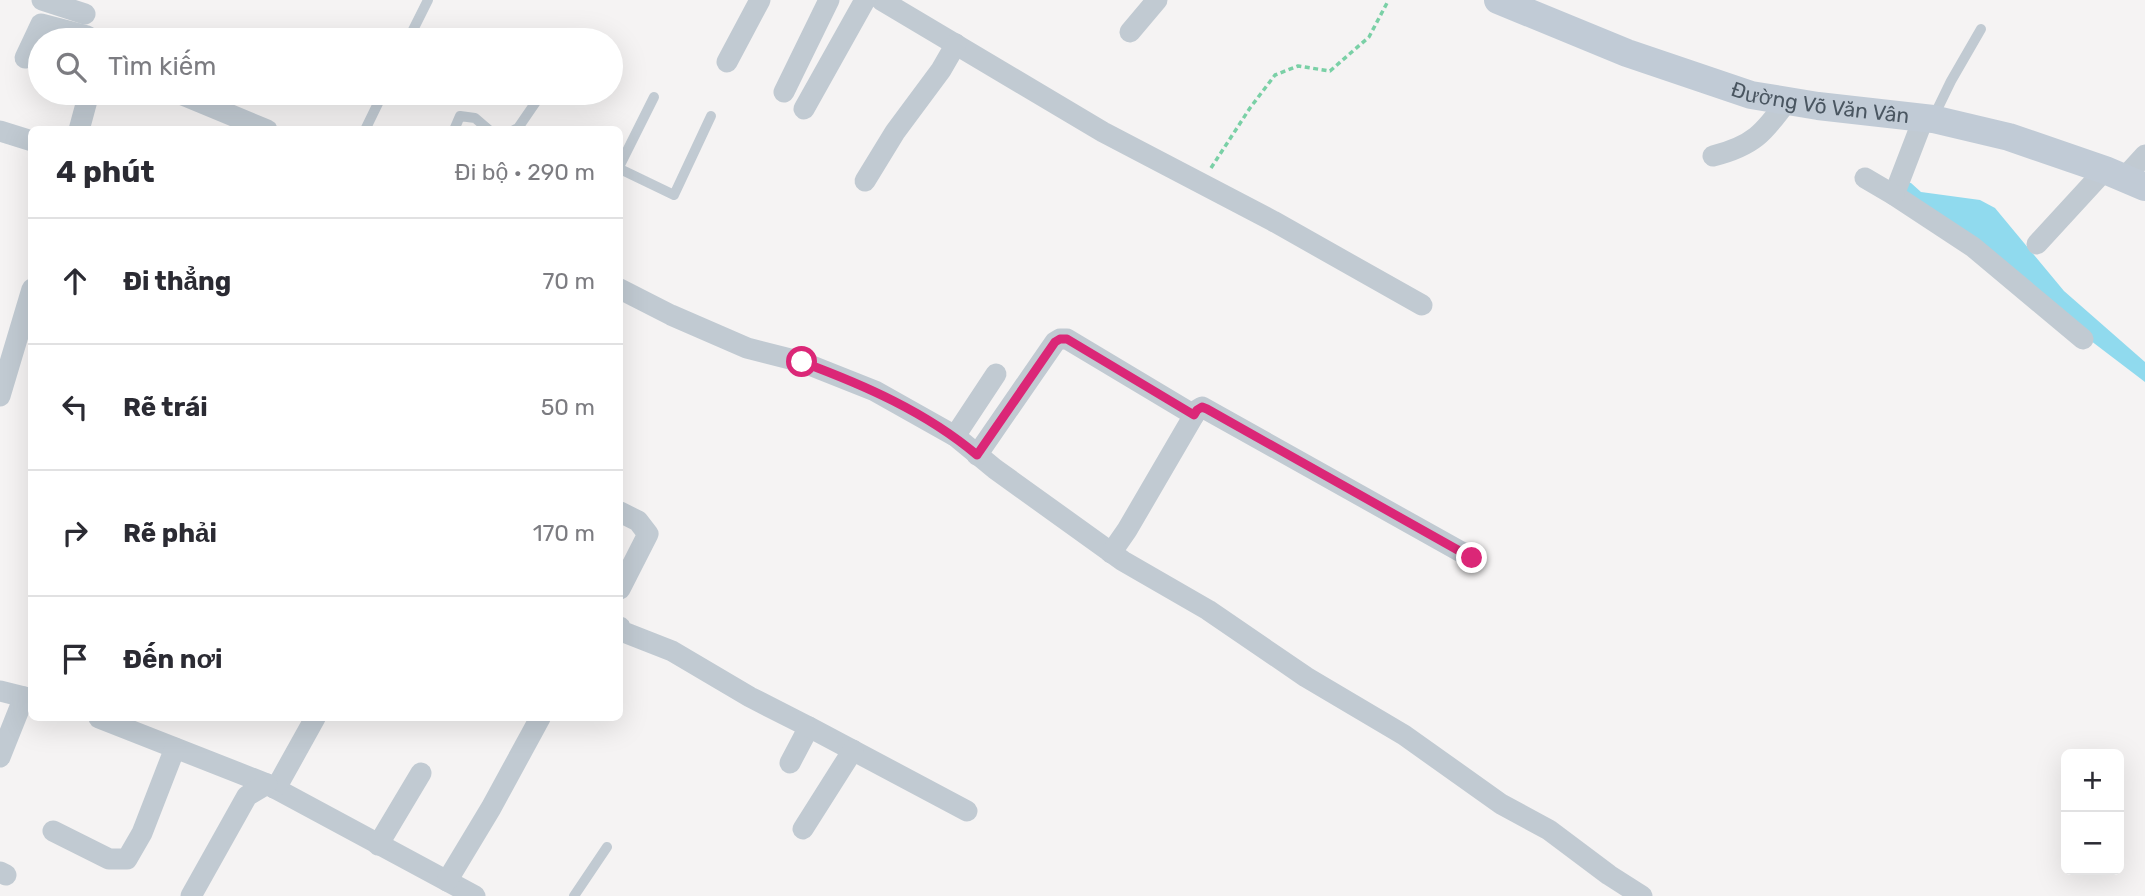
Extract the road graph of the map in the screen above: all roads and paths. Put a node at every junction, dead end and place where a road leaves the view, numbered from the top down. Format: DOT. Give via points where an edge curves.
graph roads {
  1 [pos="42,0"];
  2 [pos="428,0"];
  3 [pos="760,0"];
  4 [pos="829,0"];
  5 [pos="865,0"];
  6 [pos="881,0"];
  7 [pos="1157,0"];
  8 [pos="1498,0"];
  9 [pos="1387,3"];
  10 [pos="85,7"];
  11 [pos="39,28"];
  12 [pos="54,28"];
  13 [pos="86,28"];
  14 [pos="414,28"];
  15 [pos="1981,29"];
  16 [pos="1130,32"];
  17 [pos="956,44"];
  18 [pos="28,52"];
  19 [pos="25,58"];
  20 [pos="727,62"];
  21 [pos="783,92"];
  22 [pos="654,97"];
  23 [pos="1787,101"];
  24 [pos="87,105"];
  25 [pos="207,105"];
  26 [pos="377,105"];
  27 [pos="534,105"];
  28 [pos="804,109"];
  29 [pos="711,116"];
  30 [pos="1929,118"];
  31 [pos="80,126"];
  32 [pos="257,126"];
  33 [pos="367,126"];
  34 [pos="456,126"];
  35 [pos="484,126"];
  36 [pos="519,126"];
  37 [pos="0,131"];
  38 [pos="28,140"];
  39 [pos="2145,155"];
  40 [pos="1713,156"];
  41 [pos="623,161"];
  42 [pos="623,169"];
  43 [pos="1865,178"];
  44 [pos="2125,178"];
  45 [pos="865,181"];
  46 [pos="1203,184"];
  47 [pos="1894,195"];
  48 [pos="2037,244"];
  49 [pos="623,291"];
  50 [pos="1422,305"];
  51 [pos="27,324"];
  52 [pos="2083,339"];
  53 [pos="996,374"];
  54 [pos="0,396"];
  55 [pos="1194,415"];
  56 [pos="955,436"];
  57 [pos="977,455"];
  58 [pos="623,514"];
  59 [pos="1111,553"];
  60 [pos="1472,558"];
  61 [pos="623,583"];
  62 [pos="623,632"];
  63 [pos="0,691"];
  64 [pos="28,698"];
  65 [pos="109,721"];
  66 [pos="313,721"];
  67 [pos="538,721"];
  68 [pos="809,727"];
  69 [pos="175,747"];
  70 [pos="853,750"];
  71 [pos="0,757"];
  72 [pos="790,763"];
  73 [pos="421,773"];
  74 [pos="270,786"];
  75 [pos="967,811"];
  76 [pos="803,829"];
  77 [pos="53,831"];
  78 [pos="378,845"];
  79 [pos="607,847"];
  80 [pos="447,881"];
  81 [pos="191,896"];
  82 [pos="475,896"];
  83 [pos="575,896"];
  84 [pos="1642,896"];
  1 -- 10 [label="street"];
  2 -- 14 [label="lane"];
  3 -- 20 [label="street"];
  4 -- 21 [label="street"];
  5 -- 28 [label="street"];
  6 -- 17 [label="street"];
  7 -- 16 [label="street"];
  8 -- 23 [label="street, Đường Võ Văn Vân" via="1627,53 1751,95"];
  9 -- 46 [label="path" via="1369,37 1330,71 1298,66 1275,75"];
  10 -- 13 [label="street"];
  11 -- 12 [label="street" via="41,24"];
  15 -- 30 [label="lane"];
  17 -- 45 [label="street"];
  17 -- 46 [label="street" via="1103,132"];
  18 -- 19 [label="street"];
  22 -- 41 [label="lane"];
  23 -- 30 [label="street, Đường Võ Văn Vân"];
  23 -- 40 [label="street" via="1754,140"];
  24 -- 31 [label="street"];
  25 -- 32 [label="street"];
  26 -- 33 [label="lane"];
  27 -- 36 [label="lane"];
  29 -- 42 [label="lane" via="674,195"];
  30 -- 44 [label="street, Đường Võ Văn Vân" via="2009,137"];
  30 -- 47 [label="street"];
  34 -- 35 [label="lane" via="460,116 475,118"];
  37 -- 38 [label="street"];
  39 -- 44 [label="street"];
  43 -- 47 [label="street"];
  44 -- 48 [label="street"];
  46 -- 50 [label="street"];
  47 -- 52 [label="street" via="1973,247"];
  49 -- 56 [label="street" via="747,348 802,362 875,390"];
  51 -- 54 [label="street"];
  53 -- 56 [label="street"];
  55 -- 57 [label="street" via="1060,339"];
  55 -- 59 [label="street"];
  55 -- 60 [label="street" via="1202,407 1207,409"];
  56 -- 57 [label="street"];
  57 -- 59 [label="street"];
  58 -- 61 [label="street" via="638,521 648,534"];
  59 -- 84 [label="street" via="1404,736"];
  62 -- 68 [label="street" via="672,651"];
  63 -- 64 [label="street"];
  64 -- 71 [label="street"];
  65 -- 69 [label="street"];
  66 -- 74 [label="street" via="280,781"];
  67 -- 80 [label="street"];
  68 -- 70 [label="street"];
  68 -- 72 [label="street"];
  69 -- 74 [label="street"];
  69 -- 77 [label="street" via="142,833 127,859 109,859"];
  70 -- 75 [label="street"];
  70 -- 76 [label="street"];
  73 -- 78 [label="street"];
  74 -- 78 [label="street"];
  74 -- 81 [label="street" via="247,796"];
  78 -- 80 [label="street"];
  79 -- 83 [label="lane"];
  80 -- 82 [label="street"];
}
